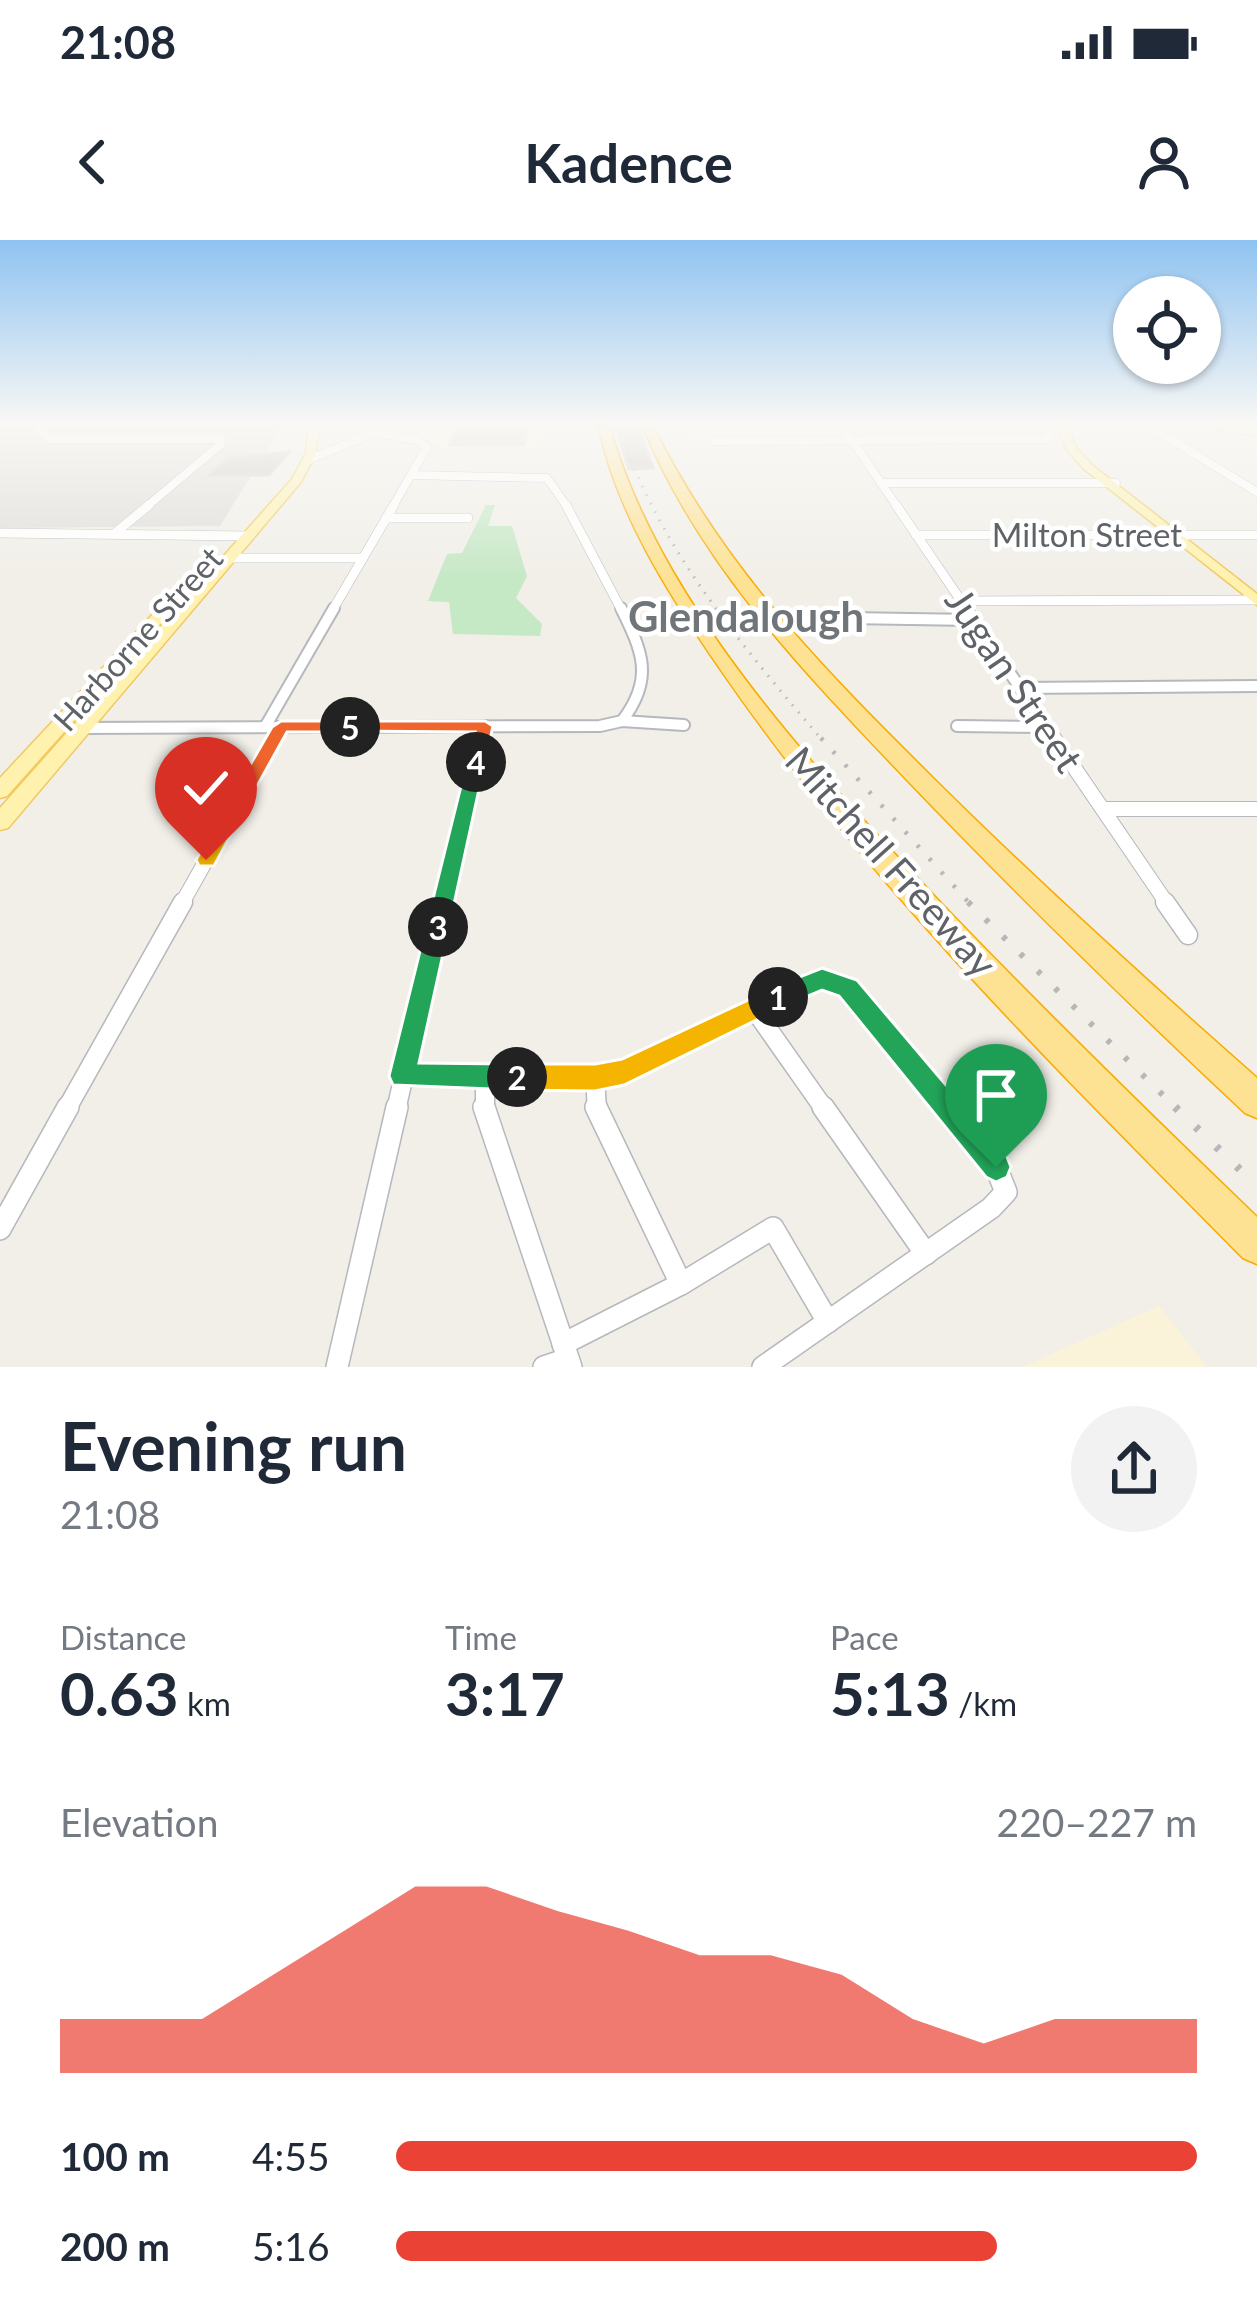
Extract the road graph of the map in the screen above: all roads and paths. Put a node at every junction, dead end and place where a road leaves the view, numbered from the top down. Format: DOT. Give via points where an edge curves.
graph roads {
  1 [pos="179,477"];
  2 [pos="287,477"];
  3 [pos="292,477"];
  4 [pos="411,477"];
  5 [pos="484,477"];
  6 [pos="617,477"];
  7 [pos="673,477"];
  8 [pos="877,477"];
  9 [pos="1103,477"];
  10 [pos="1106,477"];
  11 [pos="881,483"];
  12 [pos="1112,483"];
  13 [pos="386,518"];
  14 [pos="468,518"];
  15 [pos="0,533"];
  16 [pos="116,533"];
  17 [pos="243,533"];
  18 [pos="916,535"];
  19 [pos="1178,535"];
  20 [pos="1257,535"];
  21 [pos="229,558"];
  22 [pos="363,558"];
  23 [pos="176,597"];
  24 [pos="196,597"];
  25 [pos="1257,598"];
  26 [pos="960,601"];
  27 [pos="847,618"];
  28 [pos="974,620"];
  29 [pos="1257,686"];
  30 [pos="1022,688"];
  31 [pos="622,721"];
  32 [pos="684,725"];
  33 [pos="485,726"];
  34 [pos="957,726"];
  35 [pos="273,727"];
  36 [pos="1046,727"];
  37 [pos="57,728"];
  38 [pos="82,728"];
  39 [pos="0,791"];
  40 [pos="1103,809"];
  41 [pos="1257,809"];
  42 [pos="0,822"];
  43 [pos="1188,935"];
  44 [pos="754,1009"];
  45 [pos="403,1076"];
  46 [pos="485,1077"];
  47 [pos="595,1077"];
  48 [pos="1257,1100"];
  49 [pos="0,1229"];
  50 [pos="1257,1244"];
  51 [pos="926,1254"];
  52 [pos="681,1284"];
  53 [pos="828,1322"];
  54 [pos="562,1359"];
  55 [pos="337,1367"];
  56 [pos="763,1367"];
  1 -- 16 [label="street"];
  2 -- 17 [label="main road, Harborne Street"];
  3 -- 17 [label="main road, Harborne Street"];
  4 -- 13 [label="street"];
  5 -- 31 [label="street" via="548,478 580,525 643,653"];
  6 -- 50 [label="highway, Mitchell Freeway" via="715,650 794,755 1007,993"];
  7 -- 48 [label="highway, Mitchell Freeway" via="739,579 852,709 1091,949"];
  8 -- 11 [label="street, Jugan Street"];
  9 -- 12 [label="main road"];
  10 -- 12 [label="main road"];
  11 -- 12 [label="street"];
  11 -- 18 [label="street, Jugan Street"];
  12 -- 19 [label="main road"];
  13 -- 14 [label="street"];
  13 -- 22 [label="street"];
  15 -- 16 [label="street"];
  16 -- 17 [label="street"];
  17 -- 21 [label="main road, Harborne Street"];
  17 -- 23 [label="main road, Harborne Street"];
  18 -- 19 [label="street, Milton Street"];
  18 -- 26 [label="street, Jugan Street"];
  19 -- 20 [label="street, Milton Street"];
  19 -- 25 [label="main road"];
  21 -- 22 [label="street"];
  21 -- 24 [label="main road, Harborne Street"];
  22 -- 35 [label="street"];
  23 -- 24 [label="main road"];
  23 -- 37 [label="main road, Harborne Street"];
  24 -- 38 [label="main road, Harborne Street"];
  25 -- 26 [label="street"];
  26 -- 28 [label="street, Jugan Street"];
  27 -- 28 [label="street"];
  28 -- 30 [label="street, Jugan Street"];
  29 -- 30 [label="street"];
  30 -- 36 [label="street, Jugan Street"];
  31 -- 32 [label="street"];
  31 -- 33 [label="street"];
  33 -- 35 [label="street"];
  33 -- 45 [label="street"];
  34 -- 36 [label="street"];
  35 -- 38 [label="street"];
  35 -- 49 [label="street"];
  36 -- 40 [label="street, Jugan Street"];
  37 -- 38 [label="street"];
  37 -- 39 [label="main road, Harborne Street"];
  38 -- 42 [label="main road, Harborne Street"];
  40 -- 41 [label="street"];
  40 -- 43 [label="street, Jugan Street"];
  44 -- 47 [label="street" via="624,1072"];
  44 -- 51 [label="street"];
  44 -- 51 [label="street" via="822,979 848,988 996,1167 1006,1192"];
  45 -- 46 [label="street"];
  45 -- 55 [label="street"];
  46 -- 47 [label="street"];
  46 -- 54 [label="street" via="482,1101"];
  47 -- 52 [label="street" via="594,1104"];
  51 -- 53 [label="street"];
  52 -- 53 [label="street" via="773,1228"];
  52 -- 54 [label="street"];
  53 -- 56 [label="street"];
}
